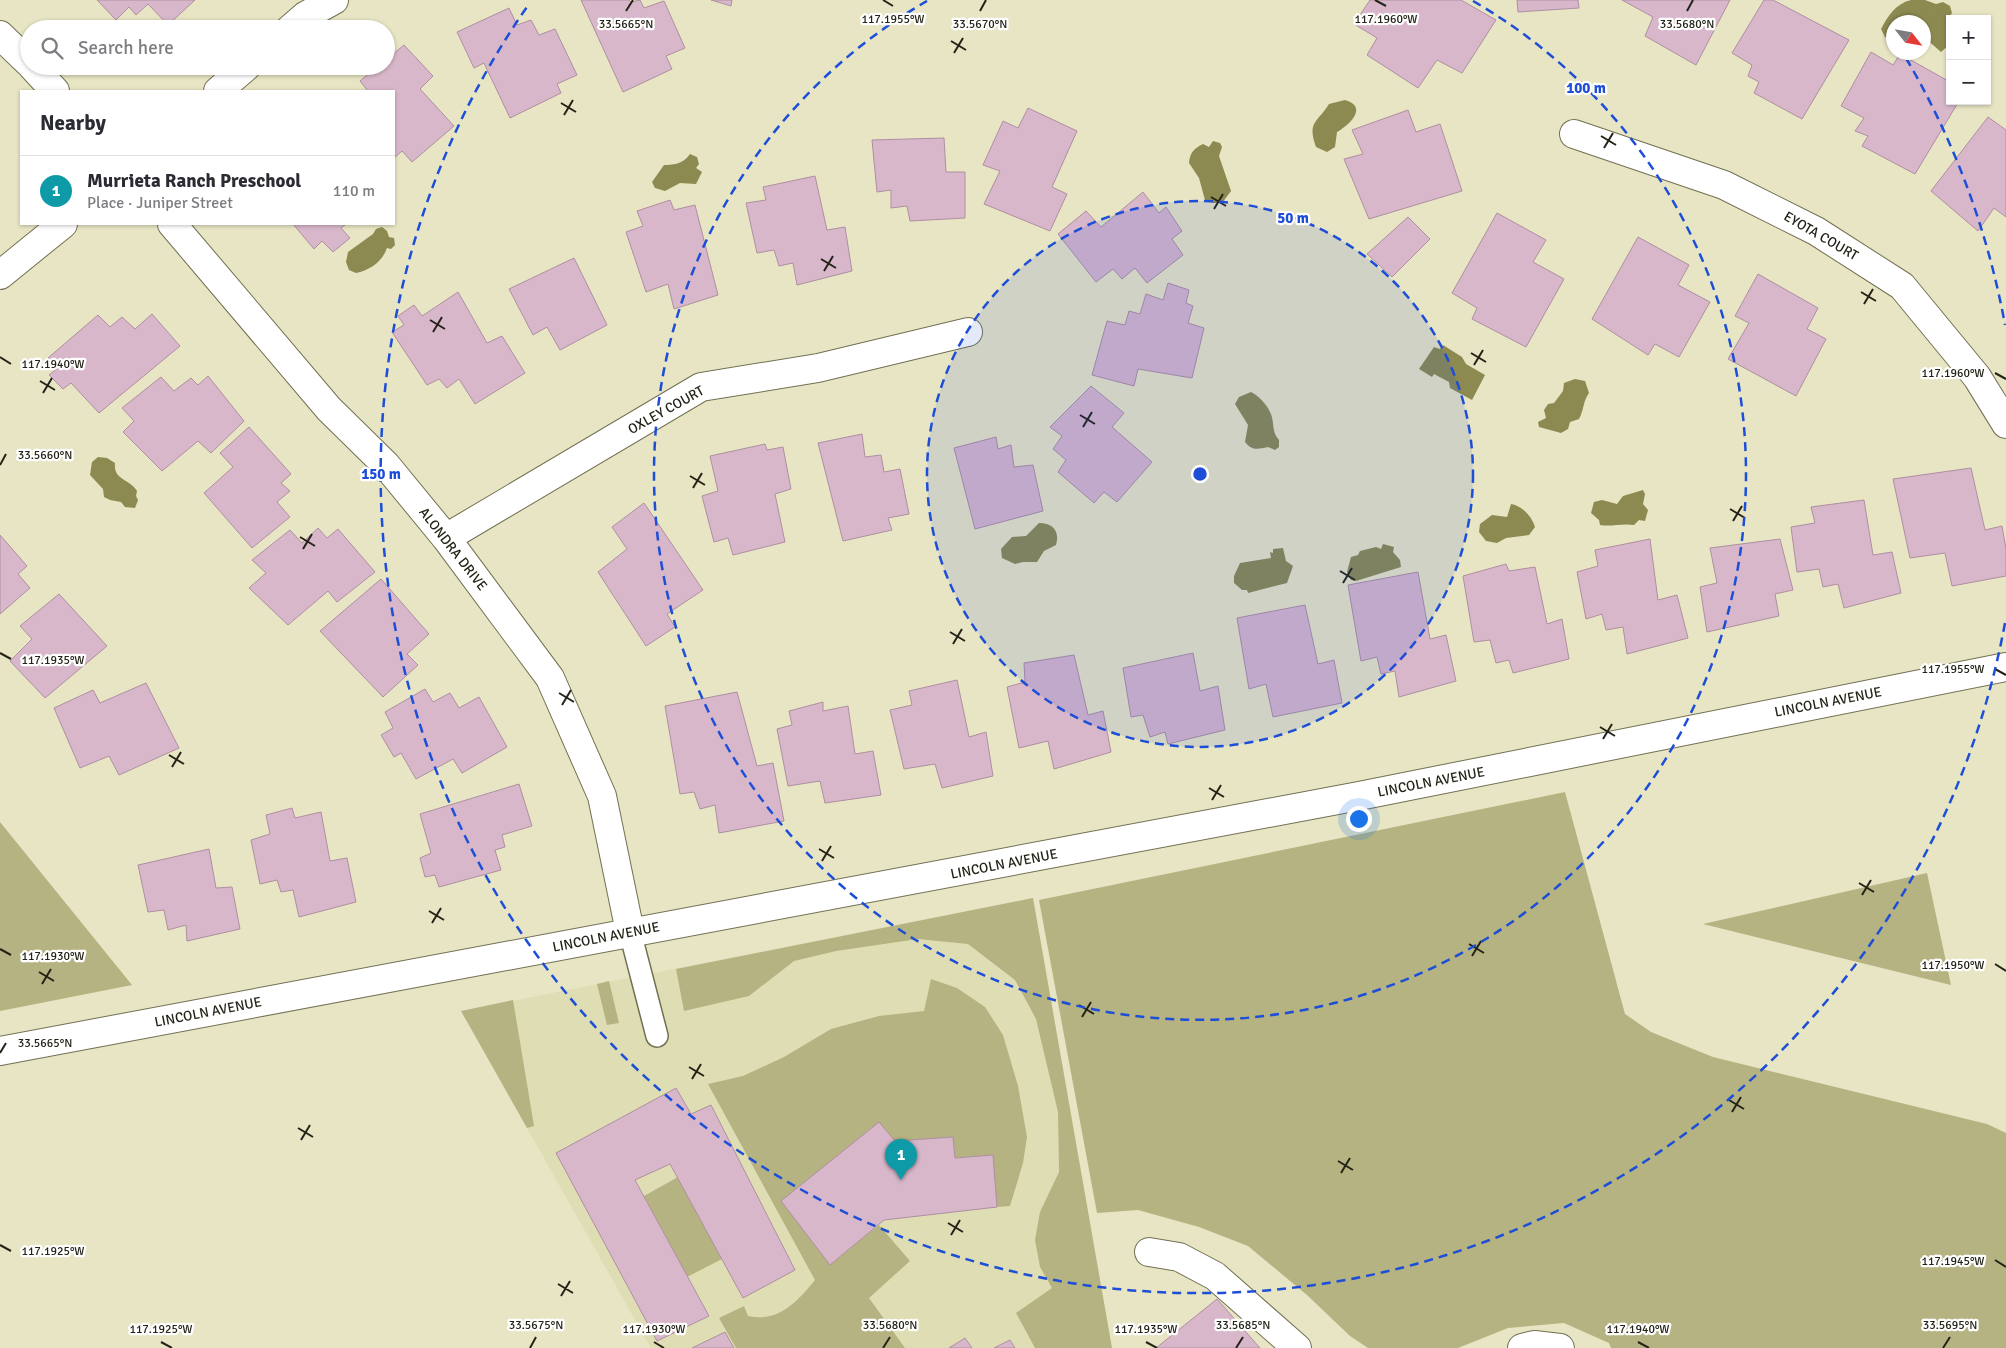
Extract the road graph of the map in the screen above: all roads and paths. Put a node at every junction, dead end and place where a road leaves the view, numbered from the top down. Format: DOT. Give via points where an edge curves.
graph roads {
  1 [pos="334,0"];
  2 [pos="300,20"];
  3 [pos="0,36"];
  4 [pos="20,55"];
  5 [pos="40,75"];
  6 [pos="237,75"];
  7 [pos="54,90"];
  8 [pos="219,90"];
  9 [pos="1574,134"];
  10 [pos="62,225"];
  11 [pos="173,225"];
  12 [pos="0,275"];
  13 [pos="968,332"];
  14 [pos="2006,424"];
  15 [pos="446,538"];
  16 [pos="2006,666"];
  17 [pos="630,932"];
  18 [pos="657,1036"];
  19 [pos="0,1051"];
  20 [pos="1149,1252"];
  21 [pos="1297,1348"];
  22 [pos="1522,1348"];
  23 [pos="1560,1348"];
  1 -- 2 [label="street"];
  3 -- 4 [label="street"];
  5 -- 7 [label="street"];
  6 -- 8 [label="street"];
  9 -- 14 [label="street, EYOTA COURT" via="1724,185 1816,231 1902,286 1977,377"];
  10 -- 12 [label="street"];
  11 -- 15 [label="street, ALONDRA DRIVE" via="329,408 386,465"];
  13 -- 15 [label="street, OXLEY COURT" via="818,368 702,387"];
  15 -- 17 [label="street, ALONDRA DRIVE" via="550,678 602,796"];
  16 -- 17 [label="street, LINCOLN AVENUE" via="1359,796"];
  17 -- 18 [label="lane"];
  17 -- 19 [label="street, LINCOLN AVENUE"];
  20 -- 21 [label="street" via="1179,1257 1215,1276"];
  22 -- 23 [label="street" via="1534,1345"];
}
